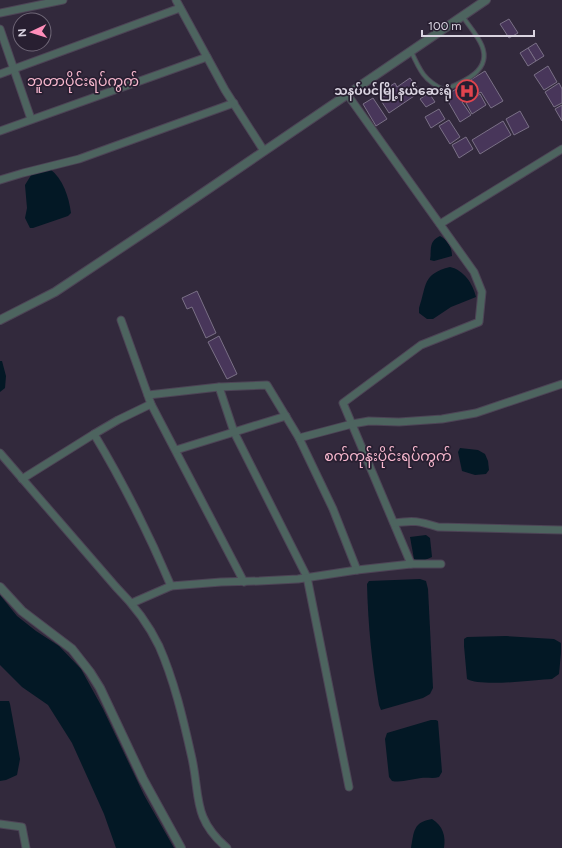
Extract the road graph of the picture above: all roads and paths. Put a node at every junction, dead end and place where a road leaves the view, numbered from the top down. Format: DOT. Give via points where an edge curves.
graph roads {
  1 [pos="63,0"];
  2 [pos="176,0"];
  3 [pos="486,0"];
  4 [pos="180,8"];
  5 [pos="0,13"];
  6 [pos="463,16"];
  7 [pos="0,29"];
  8 [pos="410,51"];
  9 [pos="207,57"];
  10 [pos="14,69"];
  11 [pos="0,74"];
  12 [pos="347,94"];
  13 [pos="234,103"];
  14 [pos="31,120"];
  15 [pos="0,131"];
  16 [pos="562,149"];
  17 [pos="264,151"];
  18 [pos="0,180"];
  19 [pos="440,224"];
  20 [pos="0,320"];
  21 [pos="121,320"];
  22 [pos="562,384"];
  23 [pos="219,386"];
  24 [pos="148,395"];
  25 [pos="151,404"];
  26 [pos="286,416"];
  27 [pos="352,424"];
  28 [pos="234,432"];
  29 [pos="94,434"];
  30 [pos="299,438"];
  31 [pos="176,450"];
  32 [pos="0,453"];
  33 [pos="22,479"];
  34 [pos="394,523"];
  35 [pos="562,530"];
  36 [pos="411,564"];
  37 [pos="440,564"];
  38 [pos="357,570"];
  39 [pos="307,577"];
  40 [pos="244,582"];
  41 [pos="171,586"];
  42 [pos="0,587"];
  43 [pos="132,603"];
  44 [pos="349,787"];
  45 [pos="0,824"];
  46 [pos="26,848"];
  47 [pos="181,848"];
  48 [pos="227,848"];
  1 -- 5 [label="street"];
  2 -- 4 [label="street"];
  3 -- 6 [label="street"];
  4 -- 9 [label="street"];
  4 -- 10 [label="street"];
  6 -- 8 [label="street"];
  6 -- 8 [label="lane" via="482,46 484,60 481,69 462,82 444,90 432,84"];
  7 -- 10 [label="street"];
  8 -- 12 [label="street"];
  9 -- 13 [label="street"];
  9 -- 14 [label="street"];
  10 -- 11 [label="street"];
  10 -- 14 [label="street"];
  12 -- 17 [label="street"];
  12 -- 19 [label="street"];
  13 -- 17 [label="street"];
  13 -- 18 [label="street" via="79,159"];
  14 -- 15 [label="street"];
  16 -- 19 [label="street"];
  17 -- 20 [label="street" via="55,292"];
  19 -- 27 [label="street" via="474,272 482,292 479,322 420,346 343,403"];
  21 -- 24 [label="street"];
  22 -- 27 [label="street" via="476,413 442,419 369,421"];
  23 -- 24 [label="street"];
  23 -- 26 [label="street" via="267,385"];
  23 -- 28 [label="street"];
  24 -- 25 [label="street"];
  25 -- 29 [label="street"];
  25 -- 31 [label="street"];
  26 -- 28 [label="street"];
  26 -- 30 [label="street"];
  27 -- 30 [label="street"];
  27 -- 34 [label="street"];
  28 -- 31 [label="street"];
  28 -- 39 [label="street"];
  29 -- 33 [label="street"];
  29 -- 41 [label="street" via="135,507"];
  30 -- 38 [label="street" via="333,509"];
  31 -- 40 [label="street"];
  32 -- 33 [label="street"];
  33 -- 43 [label="street"];
  34 -- 35 [label="street" via="410,520 438,527"];
  34 -- 36 [label="street"];
  36 -- 37 [label="street"];
  36 -- 38 [label="street"];
  38 -- 39 [label="street"];
  39 -- 40 [label="street"];
  39 -- 44 [label="street"];
  40 -- 41 [label="street"];
  41 -- 43 [label="street"];
  42 -- 47 [label="street" via="22,611 72,649 90,672 143,779"];
  43 -- 48 [label="street" via="158,645 173,683 192,756 200,810 207,826"];
  45 -- 46 [label="street" via="22,827"];
}
